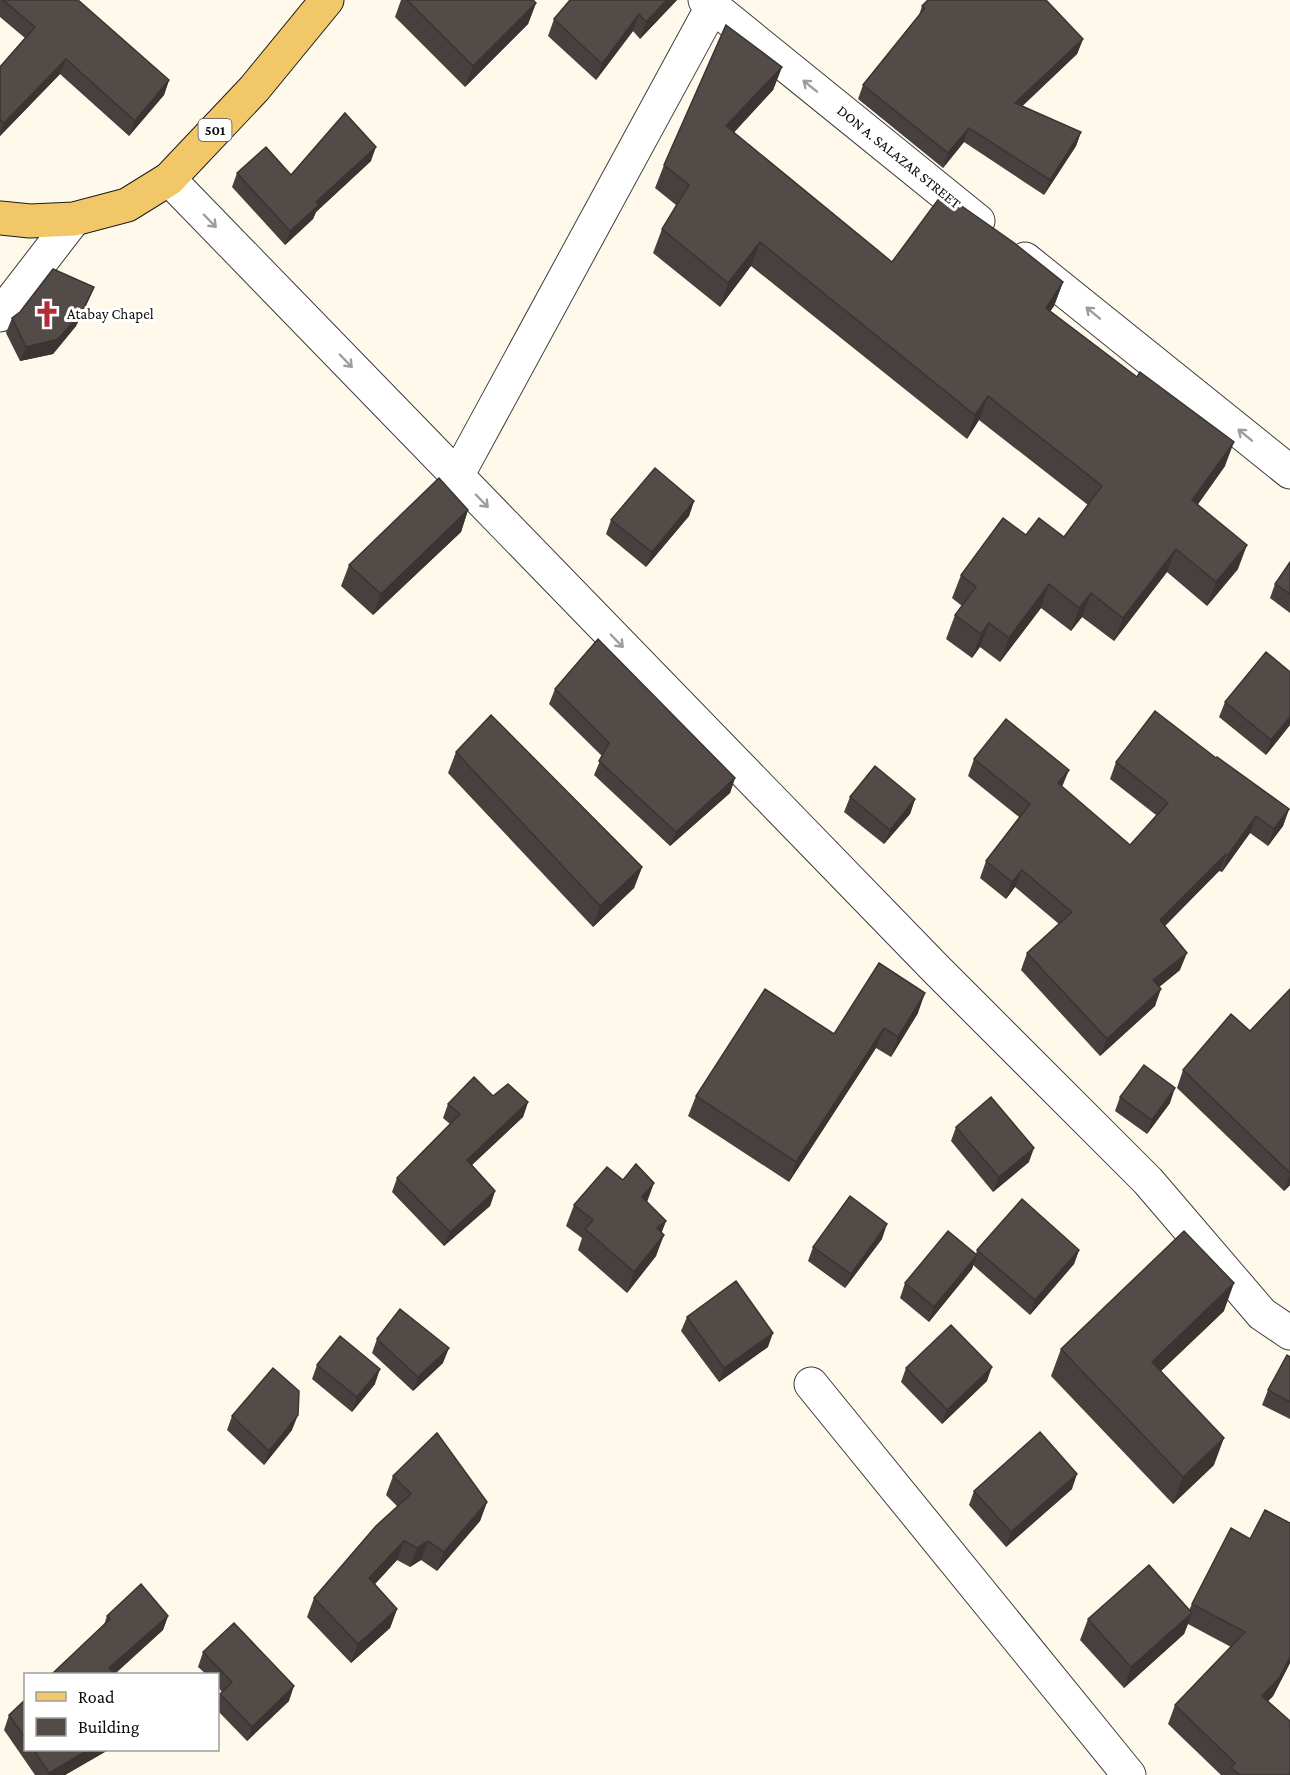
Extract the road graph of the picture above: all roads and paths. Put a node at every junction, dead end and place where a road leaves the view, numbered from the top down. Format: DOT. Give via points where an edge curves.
graph roads {
  1 [pos="327,0"];
  2 [pos="708,3"];
  3 [pos="170,179"];
  4 [pos="0,218"];
  5 [pos="74,219"];
  6 [pos="0,315"];
  7 [pos="1290,472"];
  8 [pos="458,476"];
  9 [pos="1290,1333"];
  10 [pos="811,1384"];
  11 [pos="1129,1775"];
  1 -- 3 [label="main road, 501" via="254,89"];
  7 -- 2 [label="street, DON A. SALAZAR STREET, one-way"];
  2 -- 8 [label="street"];
  3 -- 5 [label="main road, 501" via="127,206"];
  3 -- 8 [label="street, one-way"];
  4 -- 5 [label="main road, 501"];
  5 -- 6 [label="street"];
  8 -- 9 [label="street, one-way" via="928,962 1148,1181 1262,1314"];
  10 -- 11 [label="street"];
}
